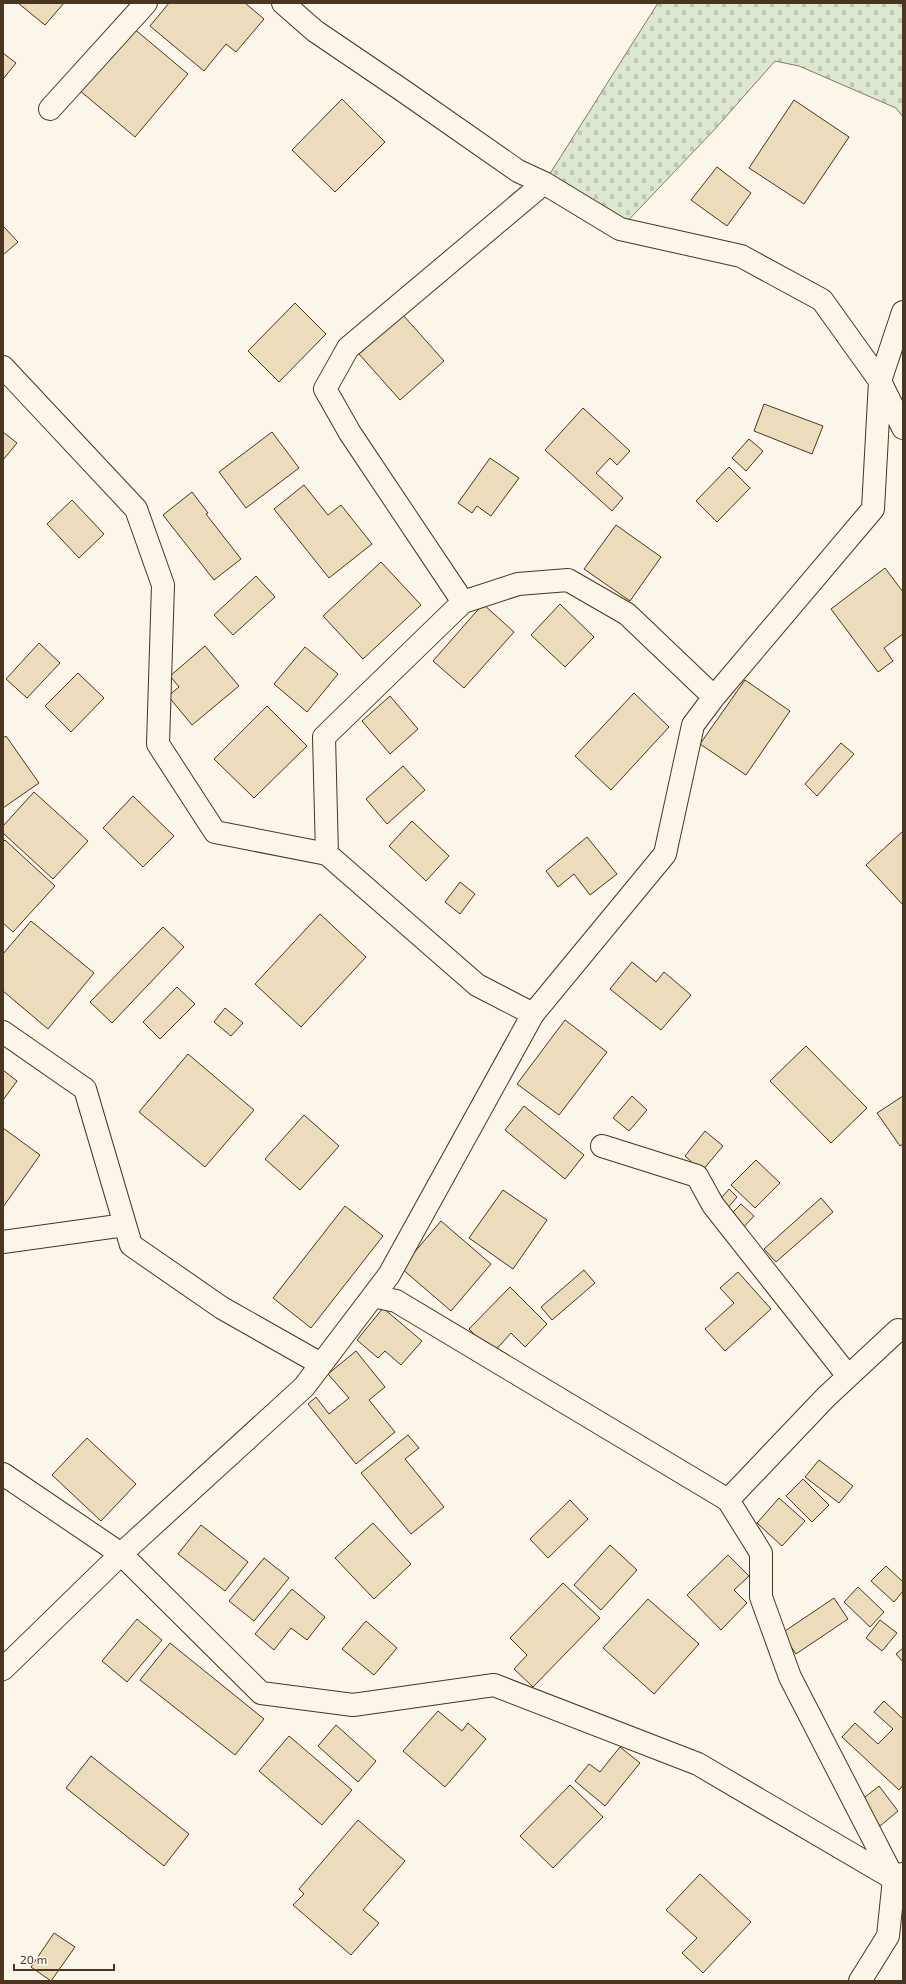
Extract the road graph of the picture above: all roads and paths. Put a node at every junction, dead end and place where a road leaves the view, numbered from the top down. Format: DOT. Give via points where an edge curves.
graph roads {
  1 [pos="146,3"];
  2 [pos="284,3"];
  3 [pos="50,109"];
  4 [pos="544,183"];
  5 [pos="903,312"];
  6 [pos="3,367"];
  7 [pos="880,381"];
  8 [pos="903,428"];
  9 [pos="463,602"];
  10 [pos="714,697"];
  11 [pos="327,854"];
  12 [pos="533,1014"];
  13 [pos="3,1032"];
  14 [pos="602,1146"];
  15 [pos="126,1226"];
  16 [pos="3,1242"];
  17 [pos="373,1296"];
  18 [pos="903,1332"];
  19 [pos="321,1364"];
  20 [pos="848,1376"];
  21 [pos="3,1474"];
  22 [pos="728,1500"];
  23 [pos="121,1554"];
  24 [pos="5,1662"];
  25 [pos="899,1876"];
  26 [pos="860,1981"];
  1 -- 3 [label="street"];
  2 -- 4 [label="street" via="315,31 518,171"];
  4 -- 7 [label="street" via="620,229 741,256 822,300"];
  4 -- 9 [label="street" via="348,348 326,389 350,433"];
  5 -- 7 [label="street"];
  6 -- 11 [label="street" via="136,509 163,585 158,744 215,832"];
  7 -- 8 [label="street"];
  7 -- 10 [label="street" via="873,509"];
  9 -- 10 [label="street" via="518,584 568,580 627,614"];
  9 -- 11 [label="street" via="324,737"];
  10 -- 12 [label="street" via="693,725 665,854"];
  11 -- 12 [label="street" via="477,985"];
  12 -- 17 [label="street" via="389,1275"];
  13 -- 15 [label="street" via="85,1089"];
  14 -- 20 [label="street" via="697,1176 713,1205"];
  15 -- 16 [label="street"];
  15 -- 19 [label="street" via="131,1245 222,1308"];
  17 -- 19 [label="street"];
  17 -- 22 [label="street" via="396,1300"];
  18 -- 20 [label="street" via="898,1330"];
  19 -- 23 [label="street" via="304,1387"];
  20 -- 22 [label="street"];
  21 -- 23 [label="street"];
  22 -- 25 [label="street" via="760,1553 761,1597 790,1677"];
  23 -- 24 [label="street"];
  23 -- 25 [label="street" via="261,1693 353,1705 494,1685 698,1764"];
  25 -- 26 [label="street" via="888,1936"];
}
